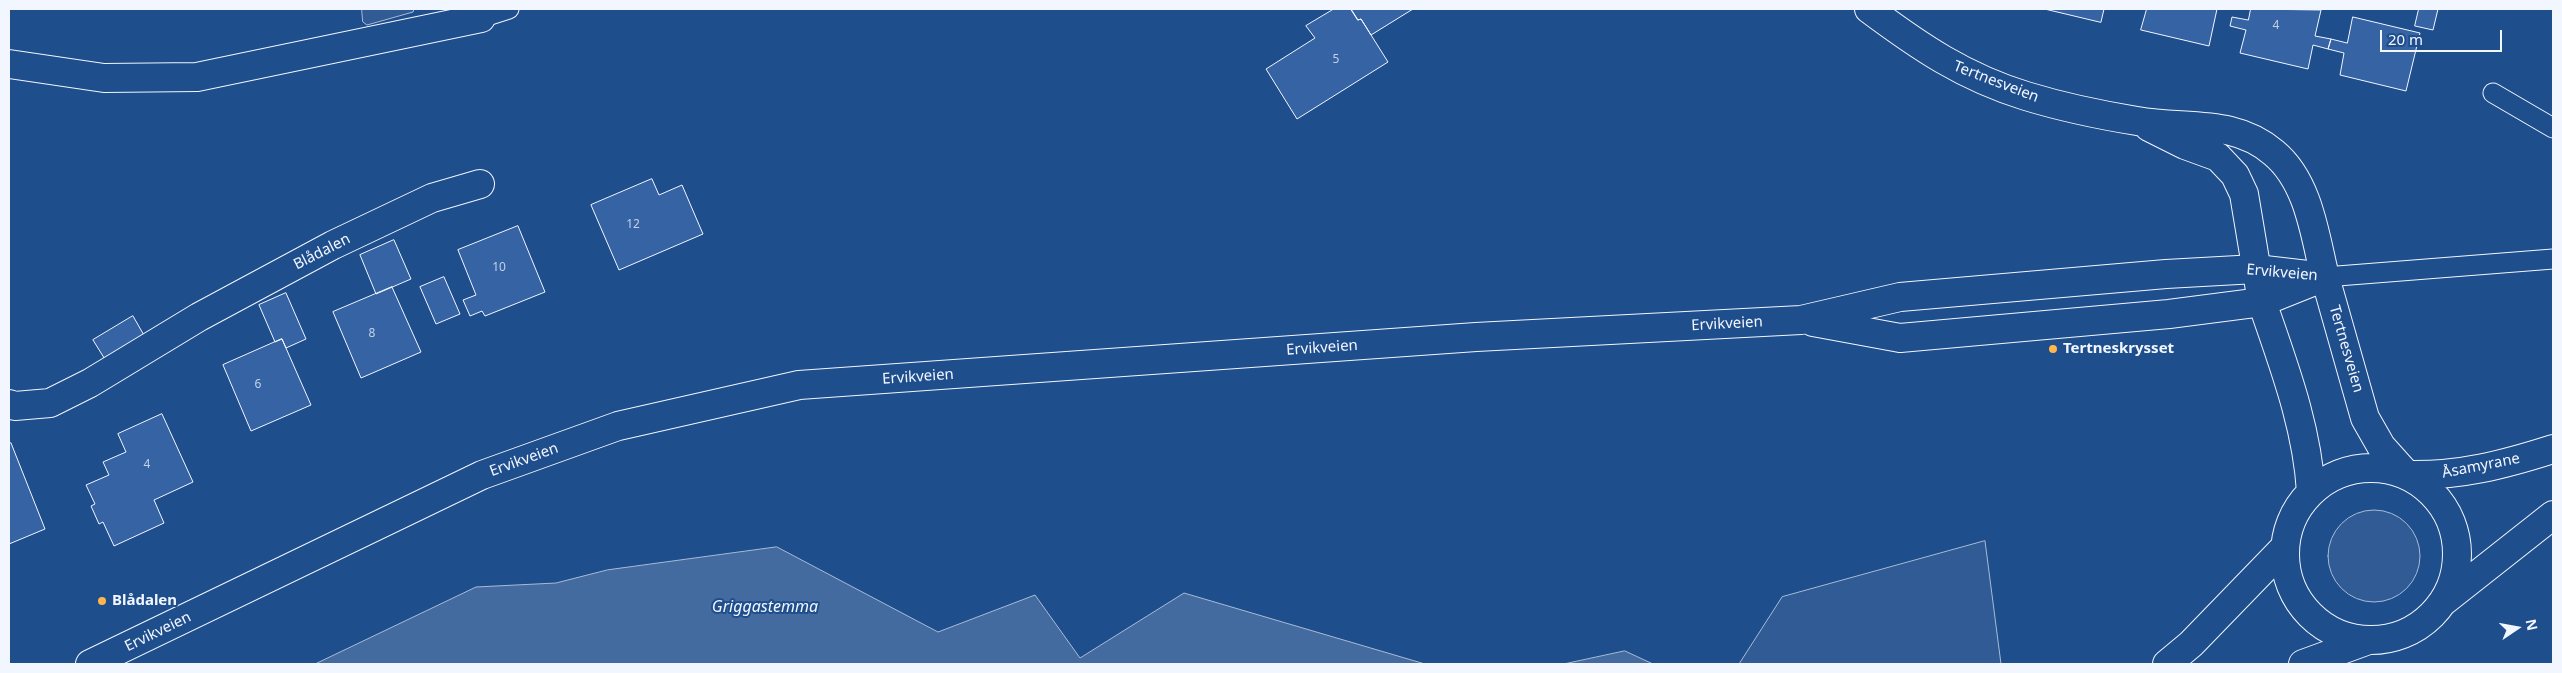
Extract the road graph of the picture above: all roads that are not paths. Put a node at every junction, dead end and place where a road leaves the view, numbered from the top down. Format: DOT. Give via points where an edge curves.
graph roads {
  1 [pos="508,9"];
  2 [pos="1869,9"];
  3 [pos="474,13"];
  4 [pos="9,64"];
  5 [pos="2493,93"];
  6 [pos="2138,122"];
  7 [pos="2553,128"];
  8 [pos="480,184"];
  9 [pos="2553,259"];
  10 [pos="2256,269"];
  11 [pos="2325,277"];
  12 [pos="2262,302"];
  13 [pos="1801,320"];
  14 [pos="9,404"];
  15 [pos="2553,449"];
  16 [pos="2407,475"];
  17 [pos="2310,492"];
  18 [pos="2553,514"];
  19 [pos="2284,547"];
  20 [pos="2443,602"];
  21 [pos="2366,641"];
  22 [pos="90,664"];
  23 [pos="2167,664"];
  24 [pos="2303,664"];
  1 -- 3 [label="lane"];
  2 -- 6 [label="main road, Tertnesveien" via="1947,64 1986,81 2026,96"];
  3 -- 4 [label="main road" via="196,77 104,78"];
  5 -- 7 [label="lane"];
  6 -- 10 [label="main road, Tertnesveien" via="2218,157 2235,175 2244,194"];
  6 -- 11 [label="main road, Tertnesveien" via="2217,126 2275,153 2297,181 2308,206"];
  8 -- 14 [label="main road, Blådalen" via="432,198 333,245 50,403"];
  9 -- 11 [label="lane"];
  10 -- 11 [label="main road, Ervikveien"];
  10 -- 12 [label="main road, Tertnesveien"];
  10 -- 13 [label="main road, Ervikveien" via="1900,297"];
  11 -- 12 [label="main road, Ervikveien"];
  11 -- 16 [label="main road, Tertnesveien" via="2365,418 2381,446"];
  12 -- 13 [label="main road, Ervikveien" via="2169,314 1900,338"];
  12 -- 17 [label="main road, Tertnesveien" via="2291,382 2309,462"];
  13 -- 22 [label="main road, Ervikveien" via="1466,338 799,385 618,426 482,474"];
  15 -- 16 [label="main road, Åsamyrane" via="2464,473"];
  16 -- 17 [label="main road" via="2366,467 2327,479"];
  16 -- 20 [label="main road" via="2428,488 2444,507 2454,530 2458,555 2454,580"];
  17 -- 19 [label="main road" via="2297,508"];
  18 -- 20 [label="main road"];
  19 -- 21 [label="main road" via="2287,574 2297,600 2316,621 2340,635"];
  19 -- 23 [label="main road" via="2191,644"];
  20 -- 21 [label="main road" via="2423,624 2396,637"];
  21 -- 24 [label="main road"];
}
